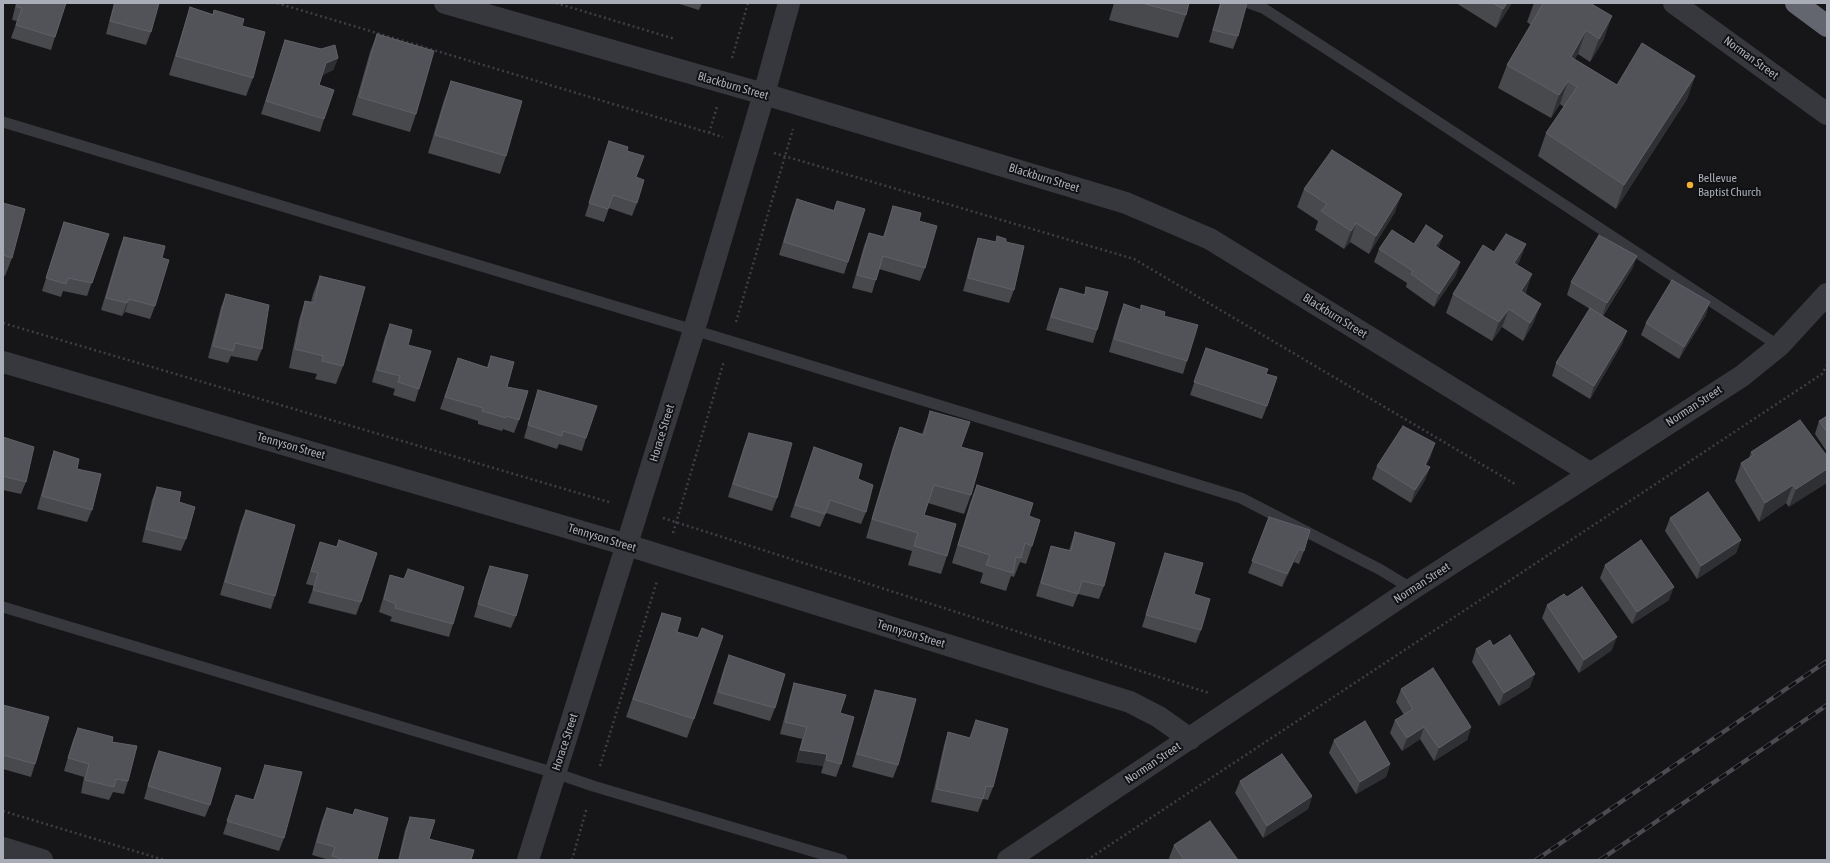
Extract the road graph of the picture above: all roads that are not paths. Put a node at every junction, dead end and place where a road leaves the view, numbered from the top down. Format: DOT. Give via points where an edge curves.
graph roads {
  1 [pos="445,3"];
  2 [pos="788,3"];
  3 [pos="1249,3"];
  4 [pos="1674,3"];
  5 [pos="1796,3"];
  6 [pos="1827,26"];
  7 [pos="764,94"];
  8 [pos="1827,114"];
  9 [pos="3,122"];
  10 [pos="1827,294"];
  11 [pos="694,330"];
  12 [pos="1779,346"];
  13 [pos="3,362"];
  14 [pos="1590,473"];
  15 [pos="628,545"];
  16 [pos="1412,589"];
  17 [pos="3,607"];
  18 [pos="1190,739"];
  19 [pos="555,773"];
  20 [pos="3,848"];
  21 [pos="42,860"];
  22 [pos="528,860"];
  23 [pos="842,860"];
  24 [pos="1008,860"];
  1 -- 7 [label="street, Blackburn Street"];
  2 -- 7 [label="street, Horace Street"];
  3 -- 12 [label="lane" via="1263,8 1376,81"];
  4 -- 8 [label="street, Norman Street"];
  5 -- 6 [label="highway"];
  7 -- 11 [label="street, Horace Street"];
  7 -- 14 [label="street, Blackburn Street" via="1126,203 1210,239"];
  9 -- 11 [label="lane"];
  10 -- 12 [label="street, Norman Street"];
  11 -- 15 [label="street, Horace Street"];
  11 -- 16 [label="lane" via="1241,498 1381,570"];
  12 -- 14 [label="street, Norman Street" via="1742,376"];
  13 -- 15 [label="street, Tennyson Street"];
  14 -- 16 [label="street, Norman Street"];
  15 -- 18 [label="street, Tennyson Street" via="1130,702 1159,717"];
  15 -- 19 [label="street, Horace Street"];
  16 -- 18 [label="street, Norman Street"];
  17 -- 19 [label="lane"];
  18 -- 24 [label="street, Norman Street"];
  19 -- 22 [label="street, Horace Street"];
  19 -- 23 [label="lane"];
  20 -- 21 [label="street"];
}
